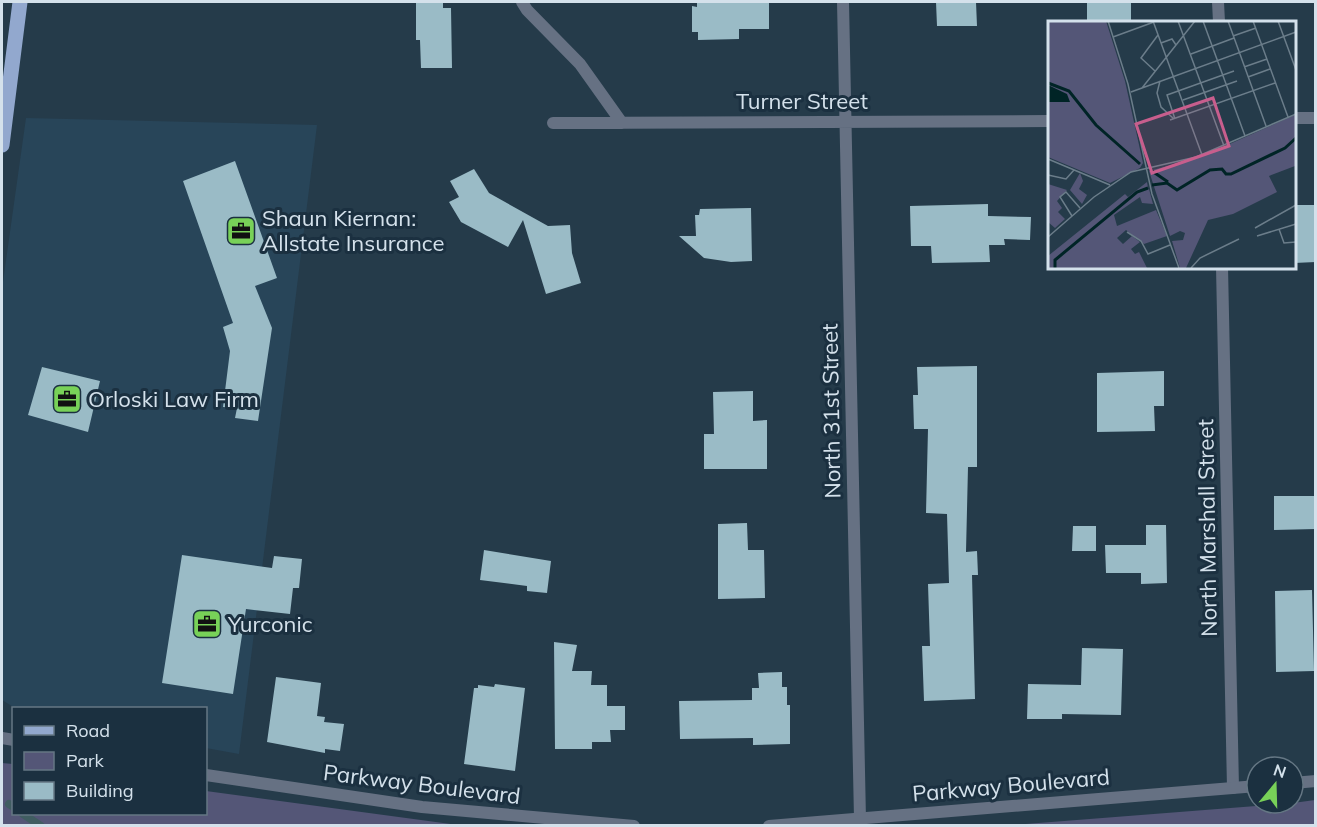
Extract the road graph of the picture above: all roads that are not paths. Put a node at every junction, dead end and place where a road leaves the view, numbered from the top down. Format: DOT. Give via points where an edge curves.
graph roads {
  1 [pos="20,2"];
  2 [pos="522,2"];
  3 [pos="843,2"];
  4 [pos="1218,2"];
  5 [pos="1219,21"];
  6 [pos="1296,118"];
  7 [pos="1316,118"];
  8 [pos="1048,121"];
  9 [pos="845,122"];
  10 [pos="553,123"];
  11 [pos="622,123"];
  12 [pos="2,145"];
  13 [pos="1222,268"];
  14 [pos="207,775"];
  15 [pos="1245,787"];
  16 [pos="1233,788"];
  17 [pos="860,819"];
  18 [pos="634,825"];
  19 [pos="769,825"];
  1 -- 12 [label="main road"];
  2 -- 11 [label="street" via="580,64"];
  3 -- 9 [label="street, North 31st Street"];
  4 -- 5 [label="street"];
  6 -- 7 [label="street"];
  8 -- 9 [label="street, Turner Street"];
  9 -- 11 [label="street, Turner Street"];
  9 -- 17 [label="street, North 31st Street"];
  10 -- 11 [label="street, Turner Street"];
  13 -- 16 [label="street, North Marshall Street"];
  14 -- 18 [label="street, Parkway Boulevard" via="422,807"];
  15 -- 16 [label="street, Parkway Boulevard"];
  16 -- 17 [label="street, Parkway Boulevard"];
  17 -- 19 [label="street, Parkway Boulevard"];
}
